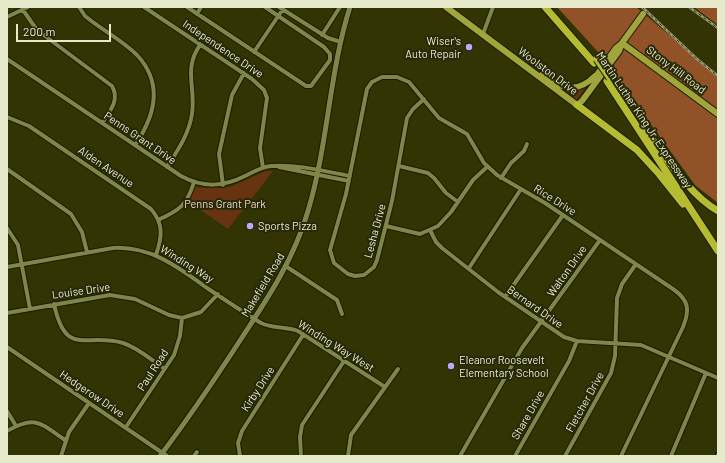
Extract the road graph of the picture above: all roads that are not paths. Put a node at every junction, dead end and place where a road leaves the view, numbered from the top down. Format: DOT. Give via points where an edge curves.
graph roads {
  1 [pos="28,7"];
  2 [pos="80,7"];
  3 [pos="187,7"];
  4 [pos="201,7"];
  5 [pos="265,7"];
  6 [pos="340,7"];
  7 [pos="350,7"];
  8 [pos="446,7"];
  9 [pos="493,7"];
  10 [pos="546,7"];
  11 [pos="552,7"];
  12 [pos="146,8"];
  13 [pos="281,8"];
  14 [pos="23,10"];
  15 [pos="197,14"];
  16 [pos="643,14"];
  17 [pos="279,16"];
  18 [pos="7,17"];
  19 [pos="483,34"];
  20 [pos="322,35"];
  21 [pos="329,39"];
  22 [pos="341,42"];
  23 [pos="622,43"];
  24 [pos="200,45"];
  25 [pos="324,46"];
  26 [pos="254,52"];
  27 [pos="507,52"];
  28 [pos="7,60"];
  29 [pos="595,61"];
  30 [pos="244,73"];
  31 [pos="595,76"];
  32 [pos="609,79"];
  33 [pos="424,99"];
  34 [pos="577,105"];
  35 [pos="718,114"];
  36 [pos="7,117"];
  37 [pos="102,123"];
  38 [pos="643,127"];
  39 [pos="527,144"];
  40 [pos="135,145"];
  41 [pos="399,166"];
  42 [pos="167,167"];
  43 [pos="488,167"];
  44 [pos="263,168"];
  45 [pos="7,169"];
  46 [pos="318,173"];
  47 [pos="349,178"];
  48 [pos="501,178"];
  49 [pos="194,182"];
  50 [pos="223,185"];
  51 [pos="520,189"];
  52 [pos="458,202"];
  53 [pos="718,211"];
  54 [pos="563,215"];
  55 [pos="158,220"];
  56 [pos="386,226"];
  57 [pos="7,228"];
  58 [pos="430,230"];
  59 [pos="600,240"];
  60 [pos="716,243"];
  61 [pos="718,251"];
  62 [pos="87,252"];
  63 [pos="156,255"];
  64 [pos="22,264"];
  65 [pos="636,264"];
  66 [pos="7,267"];
  67 [pos="287,267"];
  68 [pos="469,268"];
  69 [pos="218,294"];
  70 [pos="505,297"];
  71 [pos="54,304"];
  72 [pos="30,309"];
  73 [pos="7,313"];
  74 [pos="342,314"];
  75 [pos="182,318"];
  76 [pos="254,319"];
  77 [pos="541,322"];
  78 [pos="304,335"];
  79 [pos="577,341"];
  80 [pos="615,342"];
  81 [pos="7,347"];
  82 [pos="669,356"];
  83 [pos="344,361"];
  84 [pos="165,369"];
  85 [pos="398,369"];
  86 [pos="706,373"];
  87 [pos="718,378"];
  88 [pos="385,387"];
  89 [pos="89,403"];
  90 [pos="7,411"];
  91 [pos="16,426"];
  92 [pos="126,427"];
  93 [pos="7,431"];
  94 [pos="65,440"];
  95 [pos="163,455"];
  96 [pos="61,456"];
  97 [pos="240,456"];
  98 [pos="301,456"];
  99 [pos="348,456"];
  100 [pos="460,456"];
  101 [pos="515,456"];
  102 [pos="565,456"];
  103 [pos="621,456"];
  104 [pos="672,456"];
  1 -- 14 [label="street"];
  2 -- 40 [label="street" via="85,16 138,56 151,77 154,97 152,114"];
  3 -- 15 [label="street"];
  4 -- 15 [label="street"];
  5 -- 17 [label="street"];
  6 -- 20 [label="street"];
  7 -- 22 [label="street, Makefield Road"];
  8 -- 19 [label="main road, Woolston Drive"];
  9 -- 19 [label="street"];
  10 -- 29 [label="highway, Martin Luther King Jr. Expressway"];
  11 -- 29 [label="highway, Martin Luther King Jr. Expressway"];
  12 -- 24 [label="street, Independence Drive"];
  13 -- 17 [label="street"];
  13 -- 20 [label="street"];
  14 -- 18 [label="street"];
  14 -- 37 [label="street" via="37,30 112,86 115,93 114,103"];
  15 -- 26 [label="street"];
  16 -- 23 [label="main road, Woolston Drive"];
  17 -- 25 [label="street"];
  17 -- 26 [label="street"];
  19 -- 27 [label="main road, Woolston Drive"];
  20 -- 21 [label="street"];
  21 -- 22 [label="street"];
  21 -- 25 [label="street"];
  22 -- 46 [label="street, Makefield Road"];
  23 -- 31 [label="main road, Woolston Drive"];
  23 -- 34 [label="main road, Woolston Drive" via="619,51"];
  23 -- 35 [label="main road, Stony Hill Road"];
  24 -- 30 [label="street, Independence Drive"];
  24 -- 42 [label="street" via="191,63 191,119 184,140"];
  25 -- 26 [label="street" via="330,54 330,60 310,87"];
  27 -- 31 [label="main road, Woolston Drive" via="560,86 579,87"];
  27 -- 34 [label="main road, Woolston Drive"];
  28 -- 37 [label="street, Penns Grant Drive"];
  29 -- 32 [label="highway, Martin Luther King Jr. Expressway, bridge"];
  30 -- 44 [label="street, Independence Drive" via="263,88 267,98 260,148"];
  30 -- 50 [label="street" via="232,95 219,154"];
  31 -- 34 [label="main road, Woolston Drive"];
  32 -- 38 [label="highway, Martin Luther King Jr. Expressway"];
  32 -- 60 [label="highway, Martin Luther King Jr. Expressway"];
  33 -- 41 [label="street, Lesha Drive" via="407,118"];
  33 -- 43 [label="street, Rice Drive" via="443,121 467,134"];
  33 -- 47 [label="street, Rice Drive" via="409,82 397,77 382,77 372,82 366,89 363,100"];
  34 -- 60 [label="highway" via="642,156"];
  36 -- 55 [label="street, Alden Avenue" via="24,123 146,205"];
  37 -- 40 [label="street, Penns Grant Drive"];
  38 -- 53 [label="highway" via="690,187"];
  38 -- 60 [label="highway, Martin Luther King Jr. Expressway"];
  39 -- 48 [label="street"];
  40 -- 42 [label="street, Penns Grant Drive"];
  41 -- 52 [label="street" via="428,173"];
  41 -- 56 [label="street, Lesha Drive"];
  42 -- 49 [label="street, Penns Grant Drive"];
  43 -- 48 [label="street, Rice Drive"];
  43 -- 52 [label="street" via="473,180"];
  44 -- 46 [label="street, Penns Grant Drive" via="291,166"];
  44 -- 50 [label="street, Penns Grant Drive"];
  45 -- 62 [label="street" via="72,214 82,232"];
  46 -- 47 [label="street, Penns Grant Drive"];
  46 -- 67 [label="street, Makefield Road" via="302,230"];
  47 -- 56 [label="street, Lesha Drive" via="331,248 334,263 338,268 351,275 367,273 378,260"];
  48 -- 51 [label="street, Rice Drive"];
  49 -- 50 [label="street, Penns Grant Drive"];
  49 -- 55 [label="street" via="189,197 181,208"];
  51 -- 54 [label="street, Rice Drive"];
  51 -- 68 [label="street"];
  52 -- 58 [label="street" via="444,222"];
  54 -- 59 [label="street, Rice Drive"];
  54 -- 70 [label="street"];
  55 -- 63 [label="street, Alden Avenue" via="162,237"];
  56 -- 58 [label="street" via="414,233"];
  57 -- 64 [label="street" via="18,245"];
  58 -- 68 [label="street, Bernard Drive" via="438,245"];
  59 -- 65 [label="street, Rice Drive"];
  59 -- 77 [label="street, Walton Drive"];
  60 -- 61 [label="highway, Martin Luther King Jr. Expressway"];
  62 -- 63 [label="street, Winding Way" via="120,248"];
  62 -- 64 [label="street, Winding Way"];
  63 -- 69 [label="street, Winding Way" via="171,262"];
  64 -- 66 [label="street, Winding Way"];
  64 -- 72 [label="street"];
  65 -- 80 [label="street, Fletcher Drive" via="622,284 617,298"];
  65 -- 82 [label="street, Rice Drive" via="679,293 688,305 687,317"];
  67 -- 74 [label="street" via="337,300"];
  67 -- 76 [label="street, Makefield Road"];
  68 -- 70 [label="street, Bernard Drive"];
  69 -- 75 [label="street" via="201,312"];
  69 -- 76 [label="street, Winding Way"];
  70 -- 77 [label="street, Bernard Drive"];
  71 -- 72 [label="street, Louise Drive"];
  71 -- 75 [label="street, Louise Drive" via="102,295 119,295"];
  71 -- 84 [label="street" via="60,325 70,337 83,342 108,340 127,345"];
  72 -- 73 [label="street, Louise Drive"];
  75 -- 84 [label="street, Paul Road" via="177,349"];
  76 -- 78 [label="street, Winding Way West" via="266,326 294,329"];
  76 -- 95 [label="street, Makefield Road"];
  77 -- 79 [label="street, Bernard Drive" via="564,337"];
  77 -- 100 [label="street, Walton Drive" via="512,364"];
  78 -- 83 [label="street, Winding Way West"];
  78 -- 97 [label="street, Kirby Drive" via="242,431 238,443"];
  79 -- 80 [label="street, Bernard Drive"];
  79 -- 101 [label="street, Share Drive" via="569,361"];
  80 -- 82 [label="street, Bernard Drive" via="641,345"];
  80 -- 102 [label="street, Fletcher Drive" via="614,362 608,380"];
  81 -- 89 [label="street, Hedgerow Drive"];
  82 -- 86 [label="street, Bernard Drive"];
  82 -- 103 [label="street, Rice Drive"];
  83 -- 88 [label="street, Winding Way West"];
  83 -- 98 [label="street" via="302,425"];
  84 -- 92 [label="street, Paul Road"];
  85 -- 88 [label="street"];
  86 -- 87 [label="street, Bernard Drive"];
  86 -- 104 [label="street"];
  88 -- 99 [label="street" via="351,435"];
  89 -- 92 [label="street, Hedgerow Drive"];
  89 -- 94 [label="street"];
  90 -- 91 [label="street"];
  91 -- 93 [label="street"];
  91 -- 94 [label="street" via="34,422"];
  92 -- 95 [label="street, Hedgerow Drive"];
  94 -- 96 [label="street"];
}
